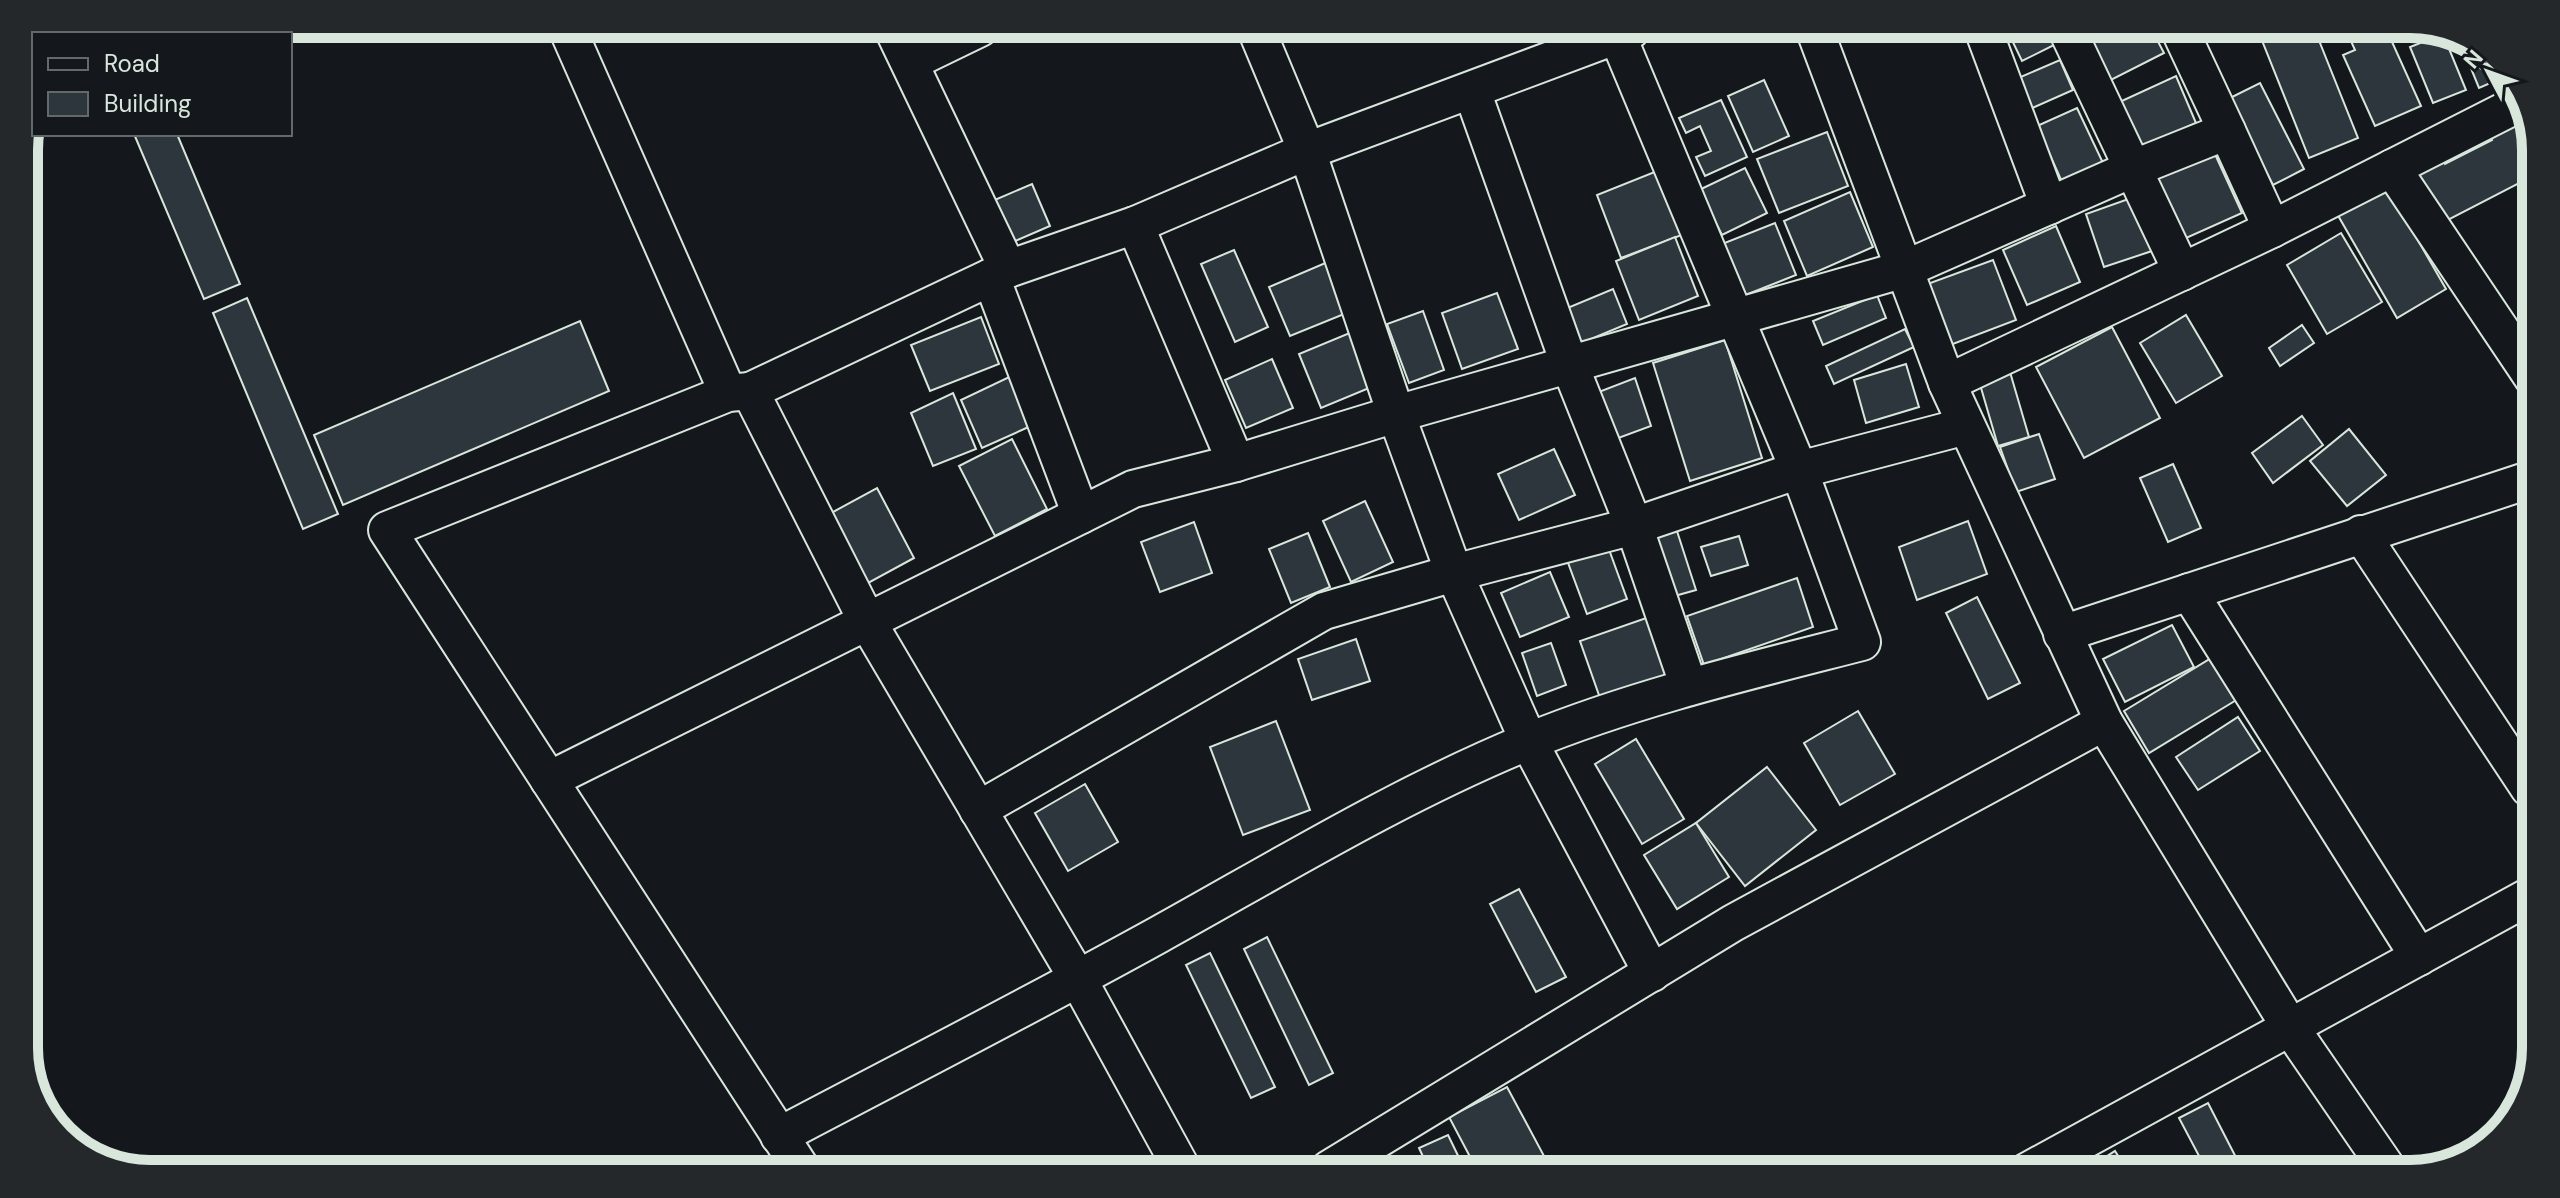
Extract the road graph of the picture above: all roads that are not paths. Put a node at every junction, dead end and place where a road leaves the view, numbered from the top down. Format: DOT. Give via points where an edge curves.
graph roads {
  1 [pos="572,38"];
  2 [pos="898,38"];
  3 [pos="959,38"];
  4 [pos="1260,38"];
  5 [pos="1606,38"];
  6 [pos="1623,38"];
  7 [pos="1818,38"];
  8 [pos="1986,38"];
  9 [pos="2071,38"];
  10 [pos="2183,38"];
  11 [pos="910,62"];
  12 [pos="1472,91"];
  13 [pos="2513,107"];
  14 [pos="2227,131"];
  15 [pos="1307,151"];
  16 [pos="2392,168"];
  17 [pos="2132,169"];
  18 [pos="2049,206"];
  19 [pos="1135,225"];
  20 [pos="2272,229"];
  21 [pos="1905,269"];
  22 [pos="2182,272"];
  23 [pos="1000,273"];
  24 [pos="1737,317"];
  25 [pos="2522,362"];
  26 [pos="1570,366"];
  27 [pos="1947,383"];
  28 [pos="739,392"];
  29 [pos="1396,414"];
  30 [pos="1966,426"];
  31 [pos="1236,463"];
  32 [pos="1799,470"];
  33 [pos="2522,482"];
  34 [pos="1081,515"];
  35 [pos="1634,526"];
  36 [pos="2361,534"];
  37 [pos="1454,573"];
  38 [pos="2189,592"];
  39 [pos="867,621"];
  40 [pos="2062,634"];
  41 [pos="1689,687"];
  42 [pos="2104,722"];
  43 [pos="1529,742"];
  44 [pos="2522,777"];
  45 [pos="549,780"];
  46 [pos="978,810"];
  47 [pos="2522,900"];
  48 [pos="2419,957"];
  49 [pos="1652,973"];
  50 [pos="1078,979"];
  51 [pos="2290,1027"];
  52 [pos="779,1136"];
  53 [pos="795,1160"];
  54 [pos="1177,1160"];
  55 [pos="1344,1160"];
  56 [pos="2048,1160"];
  57 [pos="2381,1160"];
  1 -- 28 [label="street"];
  2 -- 11 [label="street"];
  3 -- 11 [label="street"];
  4 -- 15 [label="street"];
  5 -- 12 [label="street"];
  6 -- 24 [label="street"];
  7 -- 21 [label="street"];
  8 -- 18 [label="street"];
  9 -- 17 [label="street"];
  10 -- 14 [label="street"];
  11 -- 23 [label="street"];
  12 -- 15 [label="street"];
  12 -- 26 [label="street"];
  13 -- 16 [label="street"];
  14 -- 17 [label="street"];
  14 -- 20 [label="street"];
  15 -- 19 [label="street"];
  15 -- 29 [label="street"];
  16 -- 20 [label="street"];
  16 -- 25 [label="street"];
  17 -- 18 [label="street"];
  17 -- 22 [label="street"];
  18 -- 21 [label="street"];
  19 -- 23 [label="street"];
  19 -- 31 [label="street"];
  20 -- 22 [label="street"];
  21 -- 24 [label="street"];
  21 -- 27 [label="street"];
  22 -- 27 [label="street"];
  23 -- 28 [label="street"];
  23 -- 34 [label="street"];
  24 -- 26 [label="street"];
  24 -- 32 [label="street"];
  26 -- 29 [label="street"];
  26 -- 35 [label="street"];
  27 -- 30 [label="street"];
  28 -- 39 [label="street"];
  28 -- 45 [label="street" via="387,530"];
  29 -- 31 [label="street"];
  29 -- 37 [label="street"];
  30 -- 32 [label="street"];
  30 -- 40 [label="street"];
  31 -- 34 [label="street" via="1133,489"];
  32 -- 35 [label="street"];
  32 -- 41 [label="street" via="1862,642"];
  33 -- 36 [label="street"];
  34 -- 39 [label="street"];
  35 -- 37 [label="street"];
  35 -- 41 [label="street"];
  36 -- 38 [label="street"];
  36 -- 44 [label="street"];
  37 -- 43 [label="street"];
  37 -- 46 [label="street" via="1324,611"];
  38 -- 40 [label="street"];
  38 -- 48 [label="street"];
  39 -- 45 [label="street"];
  39 -- 46 [label="street"];
  40 -- 42 [label="street"];
  41 -- 43 [label="street"];
  42 -- 49 [label="street" via="1733,923"];
  42 -- 51 [label="street"];
  43 -- 49 [label="street"];
  43 -- 50 [label="street" via="1425,786"];
  45 -- 52 [label="street"];
  46 -- 50 [label="street"];
  47 -- 48 [label="street"];
  48 -- 51 [label="street"];
  49 -- 55 [label="street"];
  50 -- 52 [label="street"];
  50 -- 54 [label="street"];
  51 -- 56 [label="street"];
  51 -- 57 [label="street"];
  52 -- 53 [label="street"];
}
